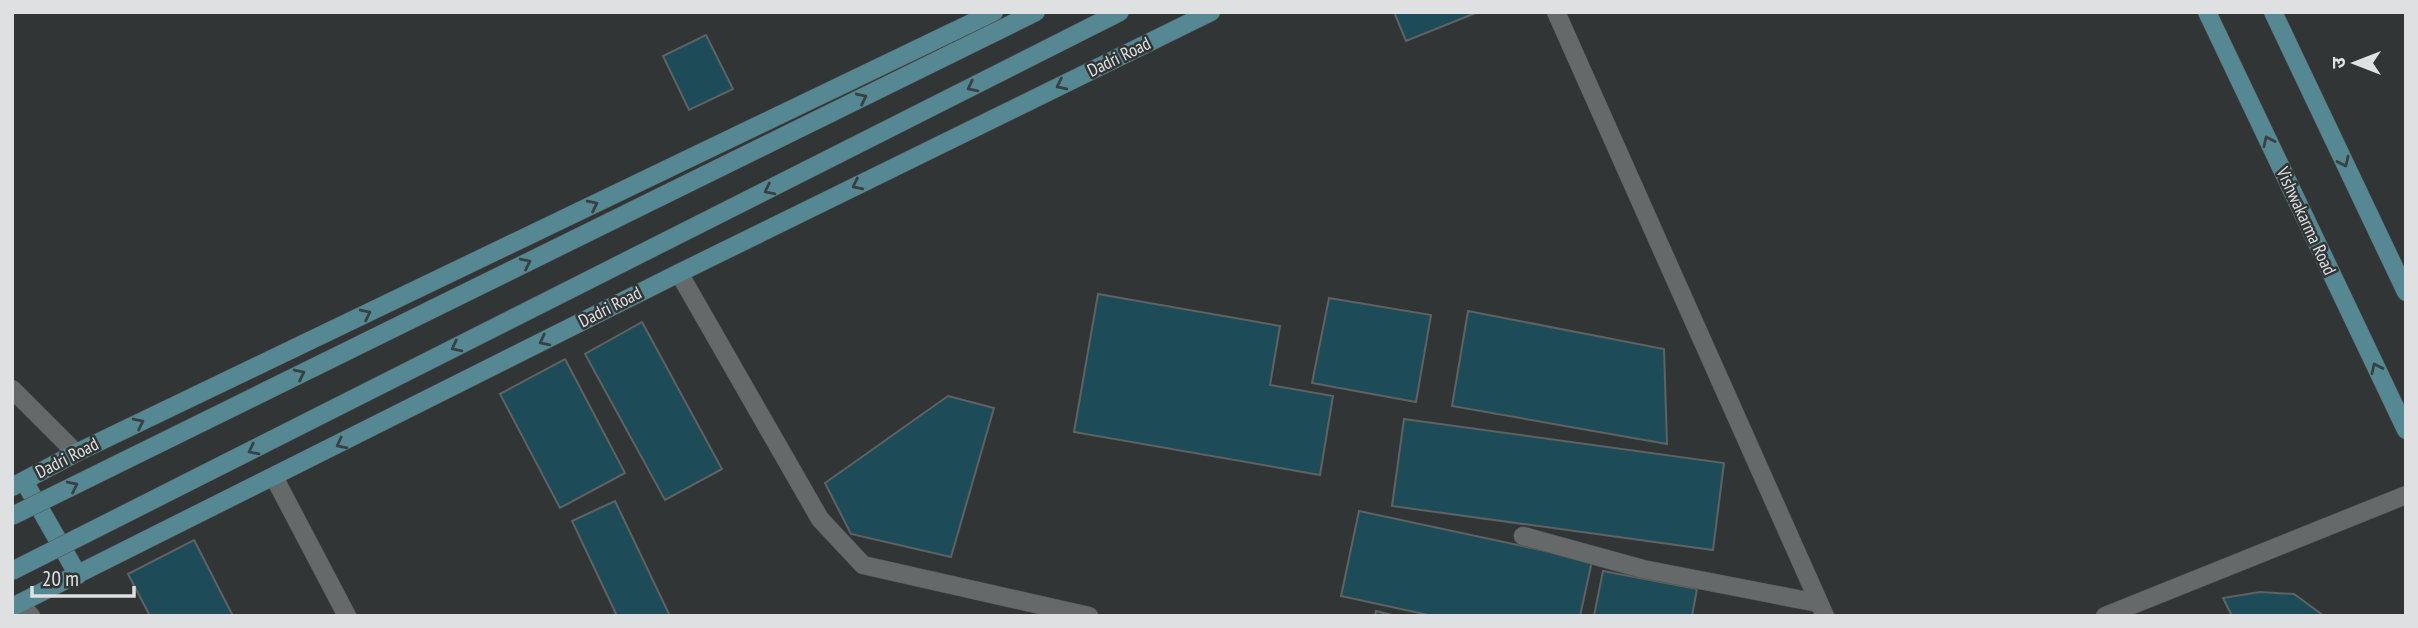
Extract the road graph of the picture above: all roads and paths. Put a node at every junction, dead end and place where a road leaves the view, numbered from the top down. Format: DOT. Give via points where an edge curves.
graph roads {
  1 [pos="994,12"];
  2 [pos="1036,12"];
  3 [pos="1120,12"];
  4 [pos="1211,12"];
  5 [pos="1556,12"];
  6 [pos="2207,12"];
  7 [pos="2273,12"];
  8 [pos="679,273"];
  9 [pos="2406,292"];
  10 [pos="12,388"];
  11 [pos="2406,430"];
  12 [pos="76,453"];
  13 [pos="274,478"];
  14 [pos="18,484"];
  15 [pos="2406,495"];
  16 [pos="12,516"];
  17 [pos="1523,536"];
  18 [pos="12,571"];
  19 [pos="78,575"];
  20 [pos="21,609"];
  21 [pos="1821,610"];
  22 [pos="347,616"];
  23 [pos="1089,616"];
  24 [pos="2105,616"];
  12 -- 1 [label="main road, Dadri Road, one-way"];
  16 -- 2 [label="main road, one-way, bridge"];
  3 -- 18 [label="main road, one-way, bridge"];
  4 -- 8 [label="main road, Dadri Road, one-way"];
  5 -- 21 [label="street"];
  11 -- 6 [label="main road, Vishwakarma Road, one-way"];
  7 -- 9 [label="main road, one-way"];
  8 -- 13 [label="main road, Dadri Road, one-way"];
  8 -- 23 [label="street" via="820,519 863,565"];
  10 -- 12 [label="street"];
  12 -- 14 [label="main road, Dadri Road"];
  13 -- 19 [label="main road, Dadri Road"];
  13 -- 22 [label="street"];
  14 -- 19 [label="main road"];
  15 -- 24 [label="street"];
  17 -- 21 [label="street"];
  19 -- 20 [label="main road, Dadri Road"];
}
